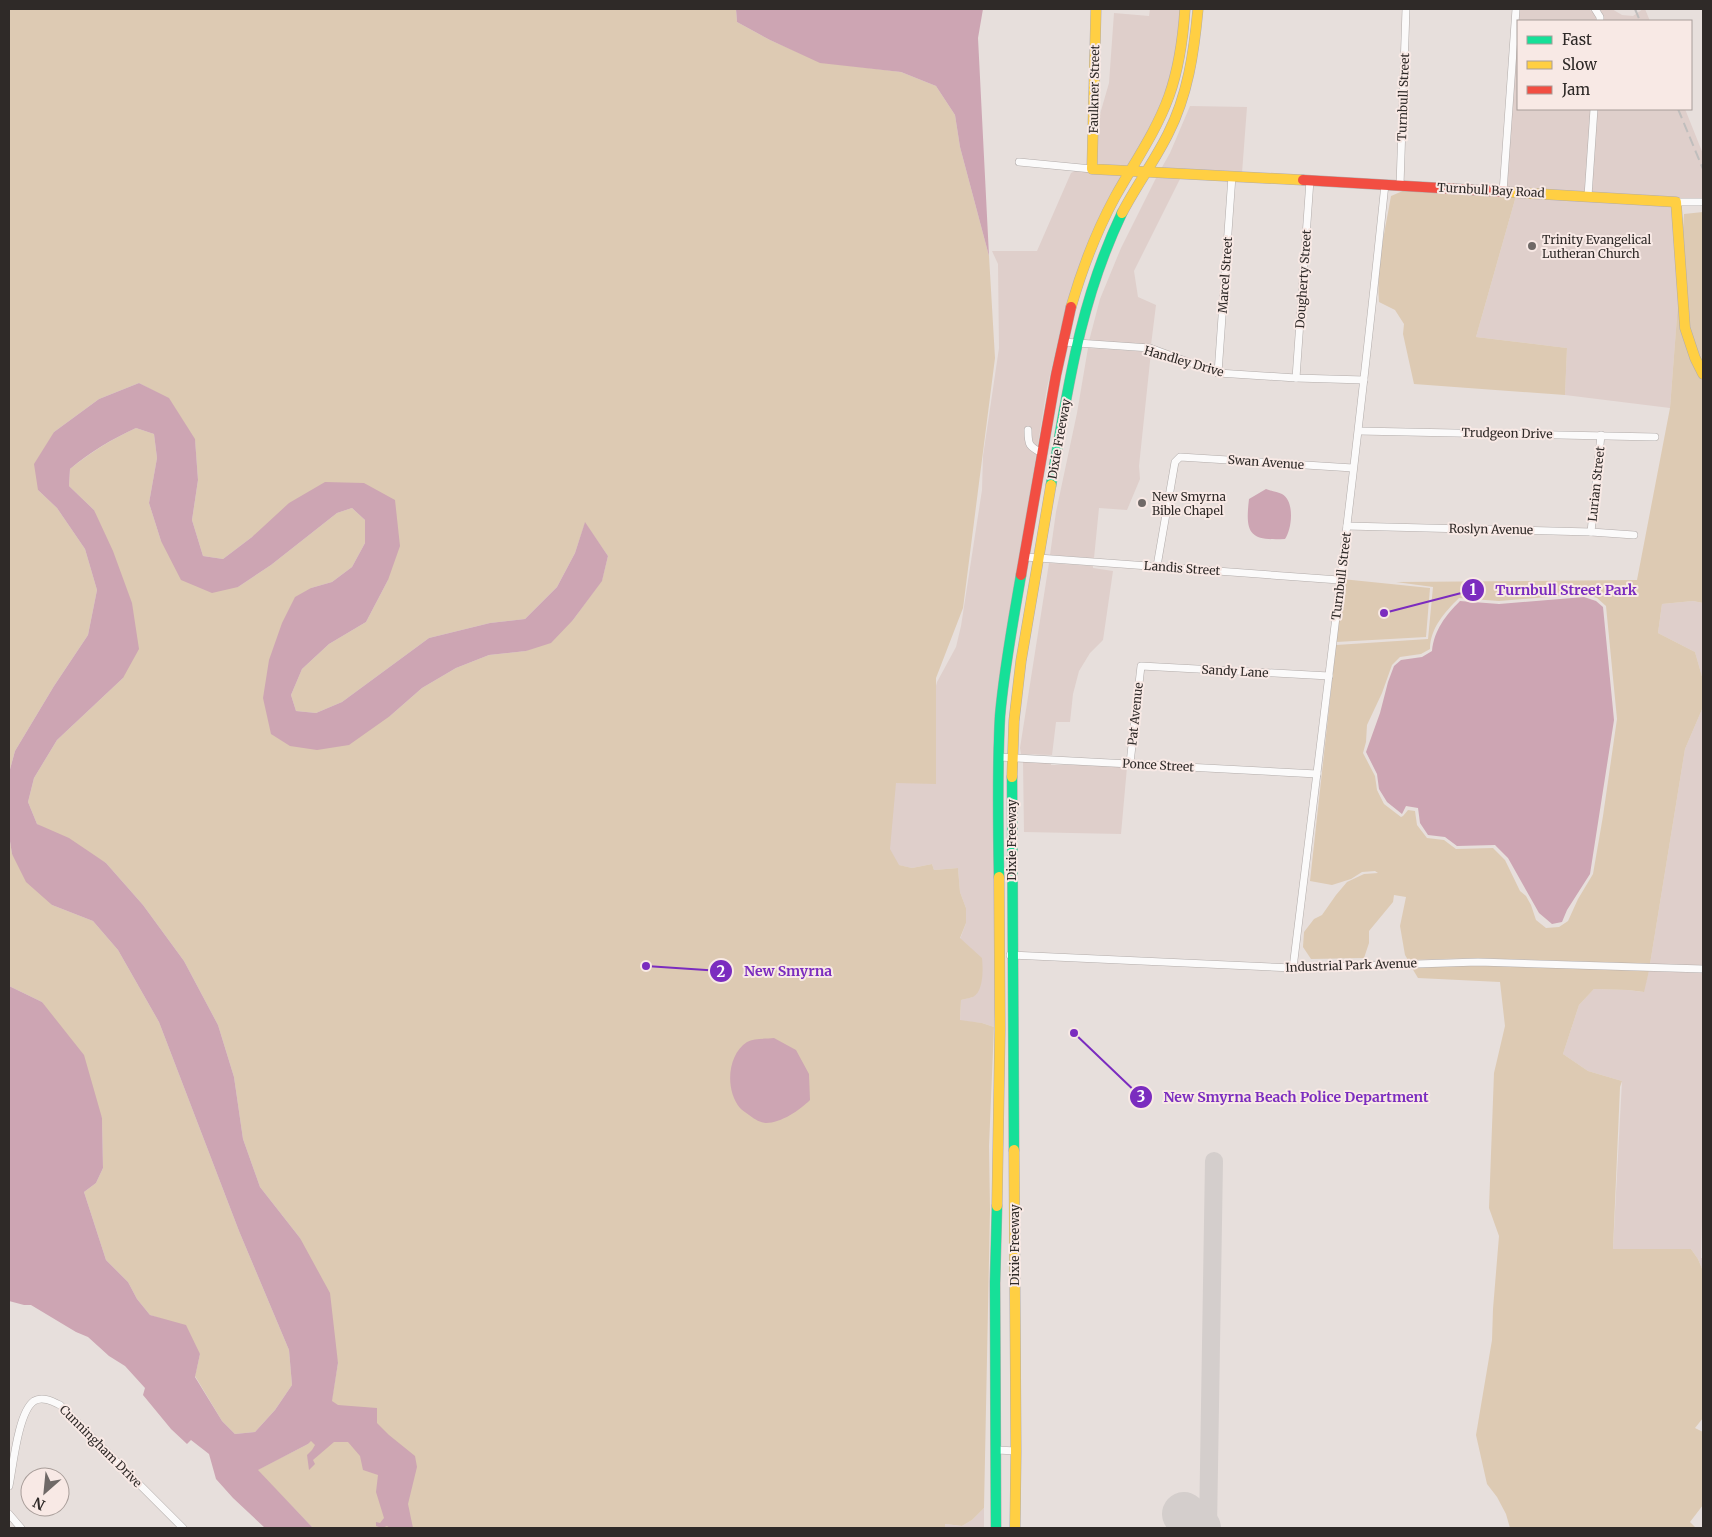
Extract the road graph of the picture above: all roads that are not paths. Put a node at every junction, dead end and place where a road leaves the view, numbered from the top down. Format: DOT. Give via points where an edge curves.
graph roads {
  1 [pos="1096,9"];
  2 [pos="1185,9"];
  3 [pos="1198,9"];
  4 [pos="1406,9"];
  5 [pos="1516,9"];
  6 [pos="1594,110"];
  7 [pos="1019,162"];
  8 [pos="1092,169"];
  9 [pos="1130,171"];
  10 [pos="1146,172"];
  11 [pos="1232,176"];
  12 [pos="1310,180"];
  13 [pos="1384,184"];
  14 [pos="1400,185"];
  15 [pos="1503,192"];
  16 [pos="1588,196"];
  17 [pos="1676,202"];
  18 [pos="1703,202"];
  19 [pos="1063,342"];
  20 [pos="1076,343"];
  21 [pos="1218,373"];
  22 [pos="1703,374"];
  23 [pos="1296,378"];
  24 [pos="1364,380"];
  25 [pos="1028,430"];
  26 [pos="1359,430"];
  27 [pos="1601,435"];
  28 [pos="1655,437"];
  29 [pos="1043,454"];
  30 [pos="1353,468"];
  31 [pos="1347,526"];
  32 [pos="1591,532"];
  33 [pos="1634,535"];
  34 [pos="1025,557"];
  35 [pos="1038,558"];
  36 [pos="1157,566"];
  37 [pos="1339,580"];
  38 [pos="1141,666"];
  39 [pos="1329,676"];
  40 [pos="998,757"];
  41 [pos="1012,757"];
  42 [pos="1130,763"];
  43 [pos="1317,774"];
  44 [pos="999,954"];
  45 [pos="1012,955"];
  46 [pos="1293,968"];
  47 [pos="1703,969"];
  48 [pos="997,1450"];
  49 [pos="1016,1452"];
  50 [pos="9,1486"];
  51 [pos="9,1514"];
  52 [pos="21,1528"];
  53 [pos="183,1528"];
  54 [pos="996,1528"];
  55 [pos="1015,1528"];
  1 -- 8 [label="main road, Faulkner Street"];
  2 -- 9 [label="main road, Dixie Freeway" via="1174,83 1154,131"];
  3 -- 10 [label="main road, Dixie Freeway" via="1187,86 1174,121"];
  4 -- 14 [label="street, Turnbull Street"];
  5 -- 15 [label="street"];
  6 -- 16 [label="street"];
  7 -- 8 [label="street"];
  8 -- 9 [label="main road, Turnbull Bay Road"];
  9 -- 10 [label="main road, Turnbull Bay Road"];
  9 -- 19 [label="main road, Dixie Freeway" via="1090,251"];
  10 -- 11 [label="main road, Turnbull Bay Road"];
  10 -- 20 [label="main road, Dixie Freeway" via="1105,250"];
  11 -- 12 [label="main road, Turnbull Bay Road"];
  11 -- 21 [label="street, Marcel Street"];
  12 -- 13 [label="main road, Turnbull Bay Road"];
  12 -- 23 [label="street, Dougherty Street"];
  13 -- 14 [label="main road, Turnbull Bay Road"];
  13 -- 24 [label="street, Turnbull Street"];
  14 -- 15 [label="main road, Turnbull Bay Road"];
  15 -- 16 [label="main road, Turnbull Bay Road"];
  16 -- 17 [label="main road, Turnbull Bay Road"];
  17 -- 18 [label="street"];
  17 -- 22 [label="main road" via="1685,328"];
  19 -- 20 [label="street, Handley Drive"];
  19 -- 29 [label="main road, Dixie Freeway"];
  20 -- 21 [label="street, Handley Drive" via="1150,348"];
  20 -- 35 [label="main road, Dixie Freeway"];
  21 -- 23 [label="street, Handley Drive"];
  23 -- 24 [label="street, Handley Drive"];
  24 -- 26 [label="street, Turnbull Street"];
  25 -- 29 [label="street" via="1031,448"];
  26 -- 27 [label="street, Trudgeon Drive"];
  26 -- 30 [label="street, Turnbull Street"];
  27 -- 28 [label="street, Trudgeon Drive"];
  27 -- 32 [label="street, Lurian Street"];
  29 -- 34 [label="main road, Dixie Freeway"];
  30 -- 31 [label="street, Turnbull Street"];
  30 -- 36 [label="street, Swan Avenue" via="1180,456 1175,462"];
  31 -- 32 [label="street, Roslyn Avenue"];
  31 -- 37 [label="street, Turnbull Street"];
  32 -- 33 [label="street, Roslyn Avenue"];
  34 -- 35 [label="street, Landis Street"];
  34 -- 40 [label="main road, Dixie Freeway" via="1007,659"];
  35 -- 36 [label="street, Landis Street"];
  35 -- 41 [label="main road, Dixie Freeway" via="1017,690"];
  36 -- 37 [label="street, Landis Street"];
  37 -- 39 [label="street, Turnbull Street"];
  38 -- 39 [label="street, Sandy Lane"];
  38 -- 42 [label="street, Pat Avenue"];
  39 -- 43 [label="street, Turnbull Street"];
  40 -- 41 [label="street, Ponce Street"];
  40 -- 44 [label="main road, Dixie Freeway"];
  41 -- 42 [label="street, Ponce Street"];
  41 -- 45 [label="main road, Dixie Freeway"];
  42 -- 43 [label="street, Ponce Street"];
  43 -- 46 [label="street, Turnbull Street"];
  44 -- 45 [label="street, Industrial Park Avenue"];
  44 -- 48 [label="main road, Dixie Freeway"];
  45 -- 46 [label="street, Industrial Park Avenue"];
  45 -- 49 [label="main road, Dixie Freeway"];
  46 -- 47 [label="street, Industrial Park Avenue" via="1478,962"];
  48 -- 49 [label="street"];
  48 -- 54 [label="main road, Dixie Freeway"];
  49 -- 55 [label="main road, Dixie Freeway"];
  50 -- 53 [label="street, Cunningham Drive" via="22,1420 35,1400 50,1400 60,1405"];
  51 -- 52 [label="street"];
}
